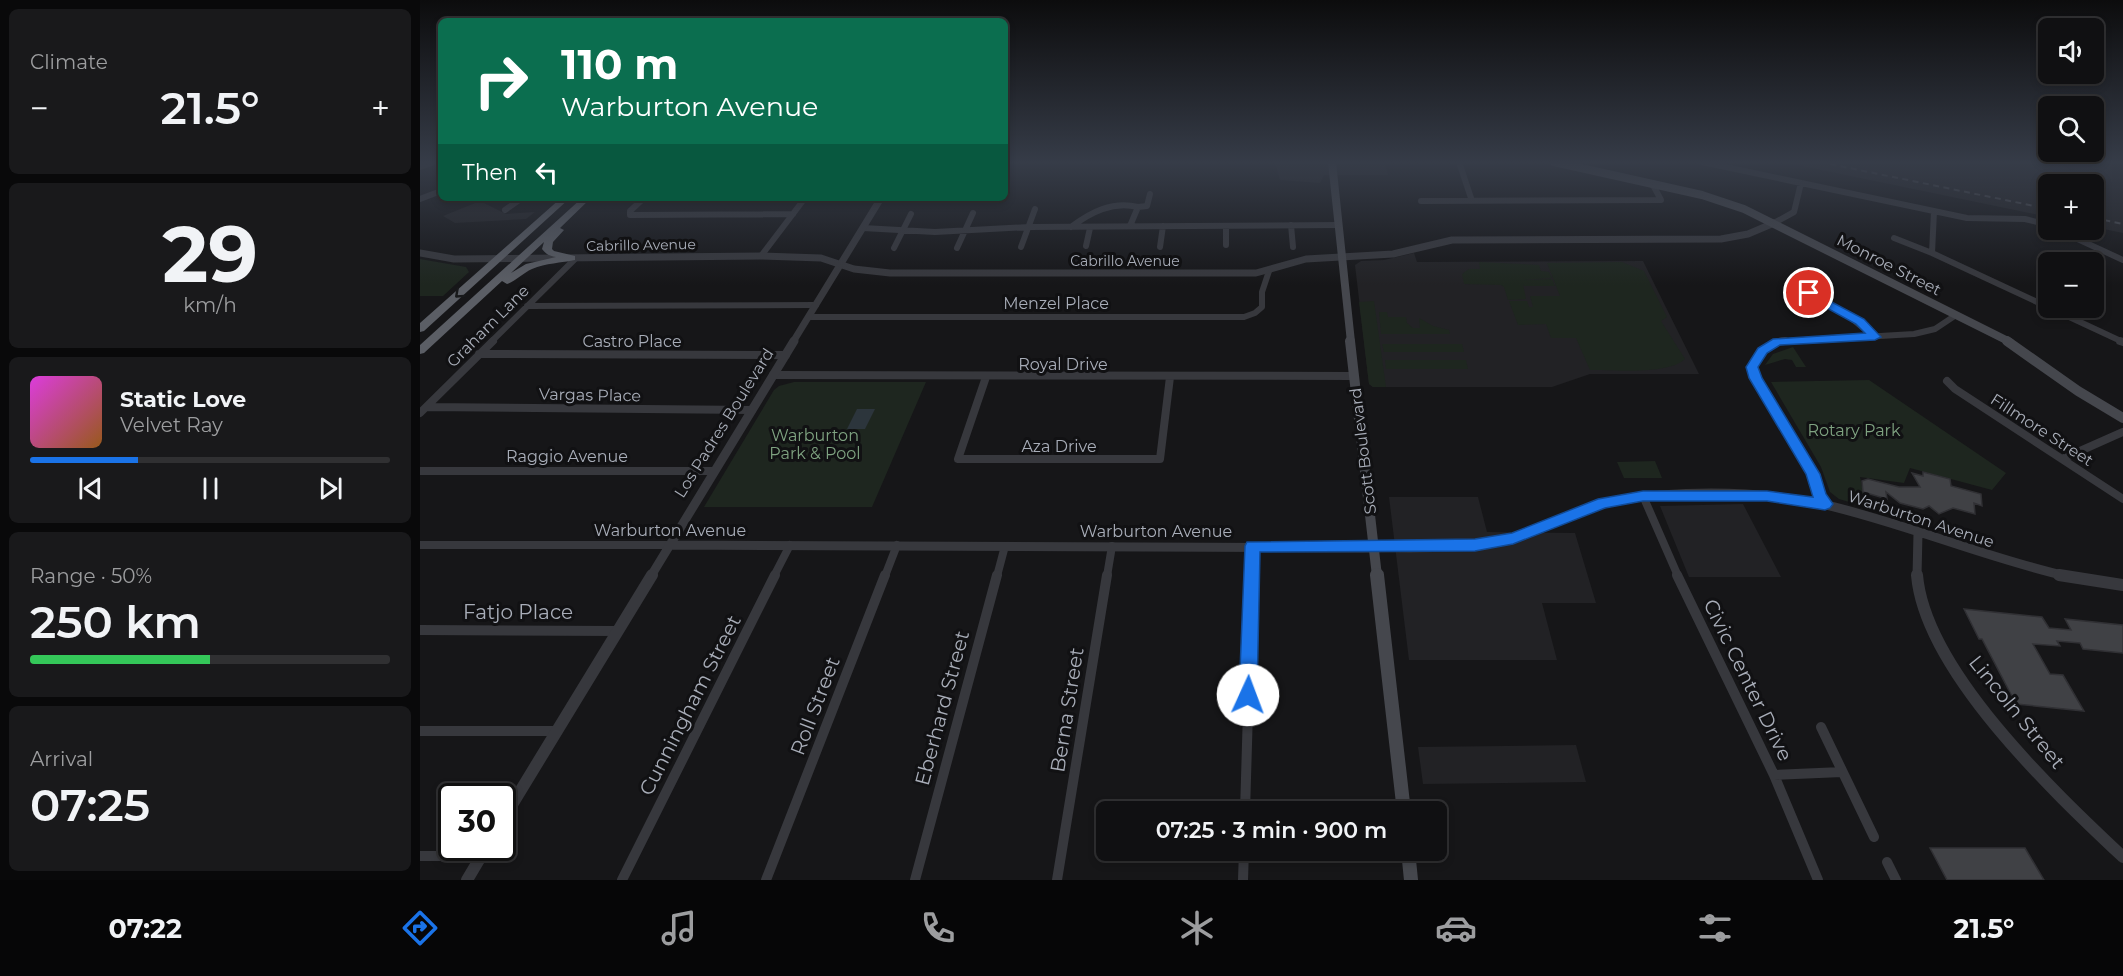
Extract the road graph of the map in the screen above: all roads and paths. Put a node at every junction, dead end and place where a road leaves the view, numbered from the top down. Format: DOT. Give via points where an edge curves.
graph roads {
  1 [pos="515,203"];
  2 [pos="560,203"];
  3 [pos="581,203"];
  4 [pos="583,203"];
  5 [pos="639,203"];
  6 [pos="801,203"];
  7 [pos="878,203"];
  8 [pos="1128,203"];
  9 [pos="1128,203"];
  10 [pos="1148,203"];
  11 [pos="1336,203"];
  12 [pos="1729,203"];
  13 [pos="1796,203"];
  14 [pos="1893,203"];
  15 [pos="1138,207"];
  16 [pos="1035,209"];
  17 [pos="505,210"];
  18 [pos="1934,212"];
  19 [pos="973,213"];
  20 [pos="793,214"];
  21 [pos="911,214"];
  22 [pos="2038,222"];
  23 [pos="1774,224"];
  24 [pos="1291,225"];
  25 [pos="1338,225"];
  26 [pos="1130,226"];
  27 [pos="1164,226"];
  28 [pos="1226,226"];
  29 [pos="1029,227"];
  30 [pos="1071,227"];
  31 [pos="862,228"];
  32 [pos="1090,228"];
  33 [pos="903,229"];
  34 [pos="966,229"];
  35 [pos="1894,238"];
  36 [pos="2080,240"];
  37 [pos="1226,245"];
  38 [pos="1086,246"];
  39 [pos="1022,247"];
  40 [pos="1160,247"];
  41 [pos="1293,247"];
  42 [pos="894,248"];
  43 [pos="957,248"];
  44 [pos="420,253"];
  45 [pos="1932,253"];
  46 [pos="761,256"];
  47 [pos="498,258"];
  48 [pos="520,258"];
  49 [pos="574,258"];
  50 [pos="1342,258"];
  51 [pos="2123,260"];
  52 [pos="840,264"];
  53 [pos="1269,271"];
  54 [pos="1793,285"];
  55 [pos="475,300"];
  56 [pos="816,305"];
  57 [pos="527,306"];
  58 [pos="1956,315"];
  59 [pos="809,317"];
  60 [pos="420,329"];
  61 [pos="1875,337"];
  62 [pos="2123,342"];
  63 [pos="420,351"];
  64 [pos="479,354"];
  65 [pos="786,355"];
  66 [pos="773,375"];
  67 [pos="1354,376"];
  68 [pos="986,377"];
  69 [pos="1170,377"];
  70 [pos="1947,381"];
  71 [pos="427,406"];
  72 [pos="752,410"];
  73 [pos="420,413"];
  74 [pos="2123,418"];
  75 [pos="2123,432"];
  76 [pos="2062,459"];
  77 [pos="420,471"];
  78 [pos="714,471"];
  79 [pos="1643,496"];
  80 [pos="2123,499"];
  81 [pos="1825,504"];
  82 [pos="1918,533"];
  83 [pos="420,544"];
  84 [pos="669,545"];
  85 [pos="789,545"];
  86 [pos="897,546"];
  87 [pos="1005,546"];
  88 [pos="1112,546"];
  89 [pos="1253,546"];
  90 [pos="1375,547"];
  91 [pos="2123,585"];
  92 [pos="420,630"];
  93 [pos="616,631"];
  94 [pos="1821,727"];
  95 [pos="420,731"];
  96 [pos="556,731"];
  97 [pos="1842,772"];
  98 [pos="1774,775"];
  99 [pos="516,798"];
  100 [pos="1245,801"];
  101 [pos="1403,801"];
  102 [pos="1874,837"];
  103 [pos="438,855"];
  104 [pos="420,856"];
  105 [pos="2123,857"];
  106 [pos="479,861"];
  107 [pos="1244,861"];
  108 [pos="1409,861"];
  109 [pos="1887,862"];
  110 [pos="467,880"];
  111 [pos="622,880"];
  112 [pos="766,880"];
  113 [pos="915,880"];
  114 [pos="1057,880"];
  115 [pos="1243,880"];
  116 [pos="1411,880"];
  117 [pos="1818,880"];
  118 [pos="1896,880"];
  1 -- 17 [label="street"];
  2 -- 47 [label="highway"];
  3 -- 48 [label="highway"];
  4 -- 49 [label="highway" via="547,245 551,253"];
  5 -- 20 [label="street" via="630,215"];
  6 -- 20 [label="street"];
  7 -- 31 [label="street, Los Padres Boulevard"];
  8 -- 15 [label="street"];
  9 -- 30 [label="street" via="1100,209"];
  10 -- 15 [label="street"];
  11 -- 25 [label="main road, Scott Boulevard"];
  12 -- 23 [label="main road, Monroe Street"];
  13 -- 23 [label="street, Cabrillo Avenue" via="1794,212"];
  14 -- 18 [label="street"];
  15 -- 26 [label="street"];
  16 -- 29 [label="street"];
  18 -- 22 [label="street"];
  18 -- 45 [label="street"];
  19 -- 34 [label="street"];
  20 -- 46 [label="street"];
  21 -- 33 [label="street"];
  23 -- 50 [label="street, Cabrillo Avenue" via="1721,239 1452,240 1393,254"];
  23 -- 58 [label="main road, Monroe Street"];
  24 -- 25 [label="street"];
  24 -- 28 [label="street"];
  24 -- 41 [label="street"];
  25 -- 50 [label="main road, Scott Boulevard"];
  26 -- 27 [label="street"];
  26 -- 32 [label="street"];
  27 -- 28 [label="street"];
  27 -- 40 [label="street"];
  28 -- 37 [label="street"];
  29 -- 30 [label="street"];
  29 -- 34 [label="street"];
  29 -- 39 [label="street"];
  30 -- 32 [label="street"];
  31 -- 33 [label="street"];
  31 -- 52 [label="street, Los Padres Boulevard"];
  32 -- 38 [label="street"];
  33 -- 34 [label="street"];
  33 -- 42 [label="street"];
  34 -- 43 [label="street"];
  35 -- 45 [label="street"];
  36 -- 51 [label="street"];
  44 -- 47 [label="street, Cabrillo Avenue" via="454,259"];
  45 -- 62 [label="street"];
  46 -- 49 [label="street, Cabrillo Avenue"];
  46 -- 52 [label="street, Cabrillo Avenue" via="821,258"];
  47 -- 48 [label="street, Cabrillo Avenue"];
  47 -- 60 [label="highway, one-way"];
  48 -- 49 [label="street, Cabrillo Avenue"];
  48 -- 55 [label="highway"];
  49 -- 55 [label="highway" via="528,265"];
  49 -- 57 [label="street, Graham Lane"];
  50 -- 53 [label="street, Cabrillo Avenue" via="1306,259"];
  50 -- 67 [label="main road, Scott Boulevard"];
  52 -- 53 [label="street, Cabrillo Avenue" via="890,273"];
  52 -- 56 [label="street, Los Padres Boulevard"];
  53 -- 59 [label="street, Menzel Place" via="1262,307 1244,317"];
  54 -- 61 [label="street" via="1860,321"];
  55 -- 63 [label="highway"];
  56 -- 57 [label="street"];
  56 -- 59 [label="street, Los Padres Boulevard"];
  57 -- 64 [label="street, Graham Lane"];
  58 -- 61 [label="street" via="1935,329"];
  58 -- 74 [label="main road, Monroe Street" via="2021,349"];
  59 -- 65 [label="street, Los Padres Boulevard"];
  61 -- 81 [label="street" via="1778,341 1762,350 1752,367 1813,474"];
  64 -- 65 [label="street, Castro Place"];
  64 -- 71 [label="street, Graham Lane"];
  65 -- 66 [label="street, Los Padres Boulevard"];
  66 -- 68 [label="street, Royal Drive"];
  66 -- 72 [label="street, Los Padres Boulevard"];
  67 -- 69 [label="street, Royal Drive"];
  67 -- 90 [label="main road, Scott Boulevard"];
  68 -- 69 [label="street, Royal Drive"];
  68 -- 69 [label="street, Aza Drive" via="958,459 1160,459"];
  70 -- 76 [label="street, Fillmore Street"];
  71 -- 72 [label="street, Vargas Place"];
  71 -- 73 [label="street, Graham Lane"];
  72 -- 78 [label="street, Los Padres Boulevard"];
  75 -- 76 [label="street"];
  76 -- 80 [label="street, Fillmore Street"];
  77 -- 78 [label="street, Raggio Avenue"];
  78 -- 84 [label="street, Los Padres Boulevard"];
  79 -- 81 [label="street, Warburton Avenue" via="1767,496"];
  79 -- 90 [label="street, Warburton Avenue" via="1603,503 1506,540 1475,545"];
  79 -- 98 [label="street, Civic Center Drive" via="1676,574"];
  81 -- 82 [label="street, Warburton Avenue"];
  82 -- 91 [label="street, Warburton Avenue" via="2032,569"];
  82 -- 105 [label="street, Lincoln Street" via="1920,591 1936,636 1965,687 2022,755"];
  83 -- 84 [label="street, Warburton Avenue"];
  84 -- 85 [label="street, Warburton Avenue"];
  84 -- 93 [label="street, Los Padres Boulevard"];
  85 -- 86 [label="street, Warburton Avenue"];
  85 -- 111 [label="street, Cunningham Street"];
  86 -- 87 [label="street, Warburton Avenue"];
  86 -- 112 [label="street, Roll Street"];
  87 -- 88 [label="street, Warburton Avenue"];
  87 -- 113 [label="street, Eberhard Street"];
  88 -- 89 [label="street, Warburton Avenue"];
  88 -- 114 [label="street, Berna Street"];
  89 -- 90 [label="street, Warburton Avenue"];
  89 -- 100 [label="street"];
  90 -- 101 [label="main road, Scott Boulevard"];
  92 -- 93 [label="street, Fatjo Place"];
  93 -- 96 [label="street, Los Padres Boulevard"];
  94 -- 97 [label="street"];
  95 -- 96 [label="street"];
  96 -- 99 [label="street, Los Padres Boulevard"];
  97 -- 98 [label="street"];
  97 -- 102 [label="street"];
  98 -- 117 [label="street, Civic Center Drive"];
  103 -- 104 [label="street"];
  106 -- 110 [label="street"];
  107 -- 115 [label="street"];
  108 -- 116 [label="main road"];
  109 -- 118 [label="street"];
}
